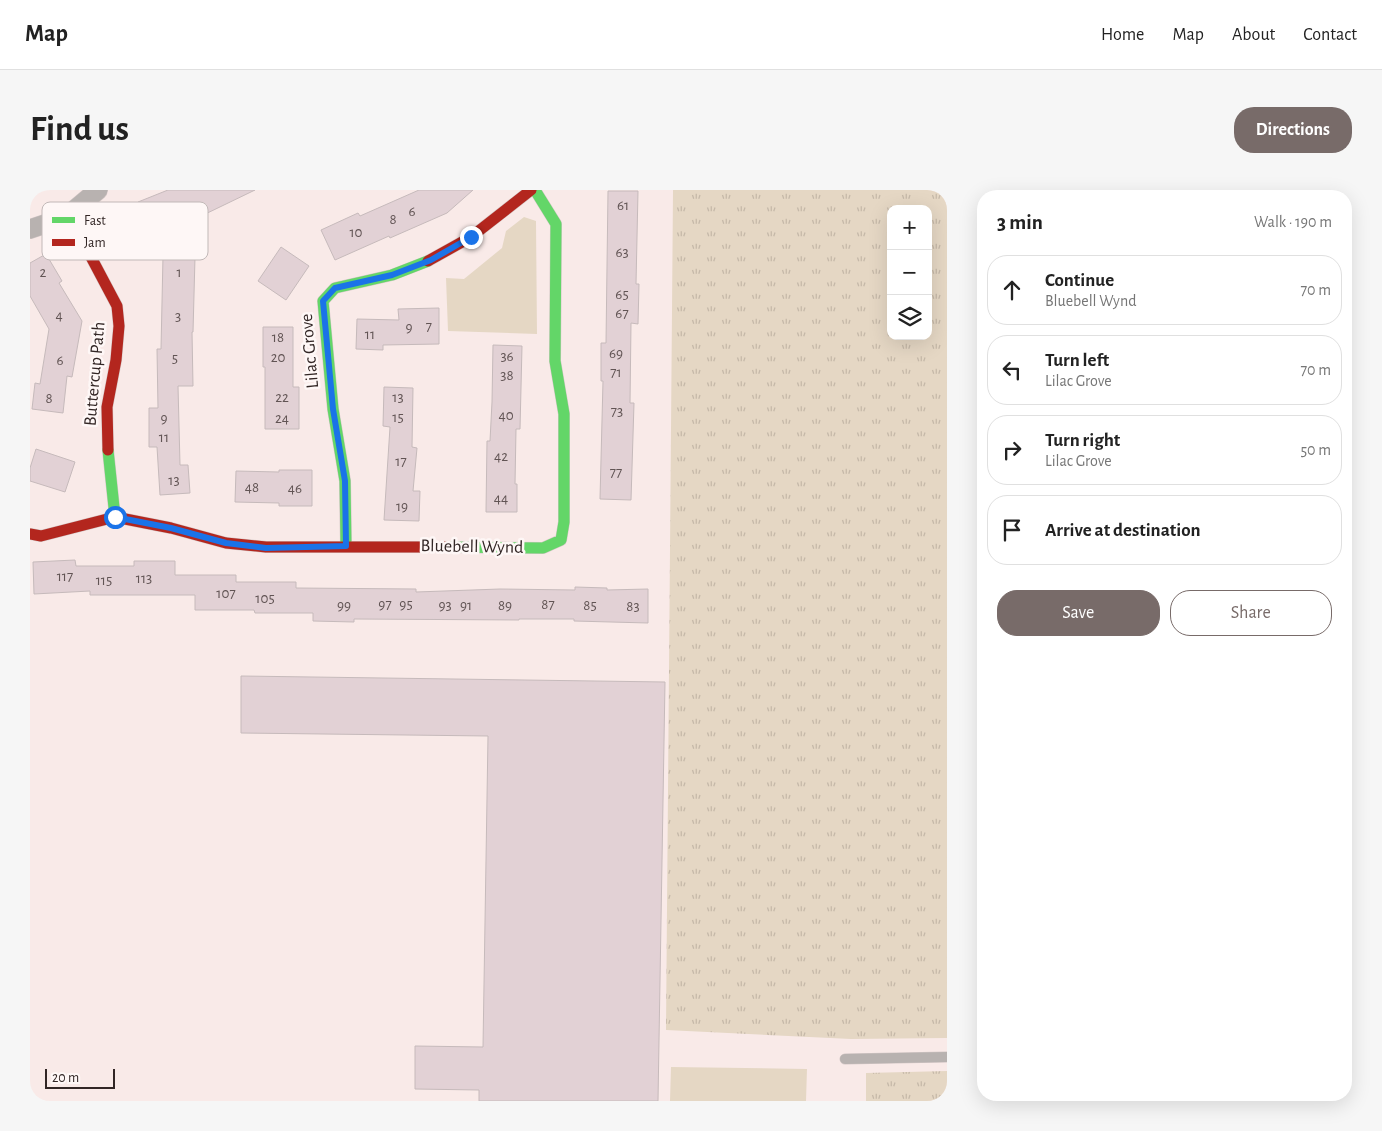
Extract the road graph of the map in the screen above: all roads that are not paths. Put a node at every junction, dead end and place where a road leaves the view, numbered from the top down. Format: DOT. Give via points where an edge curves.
graph roads {
  1 [pos="98,190"];
  2 [pos="533,190"];
  3 [pos="84,202"];
  4 [pos="42,225"];
  5 [pos="30,229"];
  6 [pos="93,260"];
  7 [pos="115,517"];
  8 [pos="30,534"];
  9 [pos="346,546"];
  10 [pos="947,1057"];
  11 [pos="845,1059"];
  1 -- 3 [label="street"];
  2 -- 9 [label="street, Lilac Grove" via="471,237 431,260 392,275 335,288 323,301 333,409 345,481"];
  2 -- 9 [label="street, Bluebell Wynd" via="556,224 555,361 564,414 564,522 561,540 543,548"];
  4 -- 5 [label="street"];
  6 -- 7 [label="street, Buttercup Path" via="117,306 119,326 107,407 107,444"];
  7 -- 8 [label="street, Bluebell Wynd" via="41,536"];
  7 -- 9 [label="street, Bluebell Wynd" via="226,543 266,548"];
  10 -- 11 [label="lane"];
}
